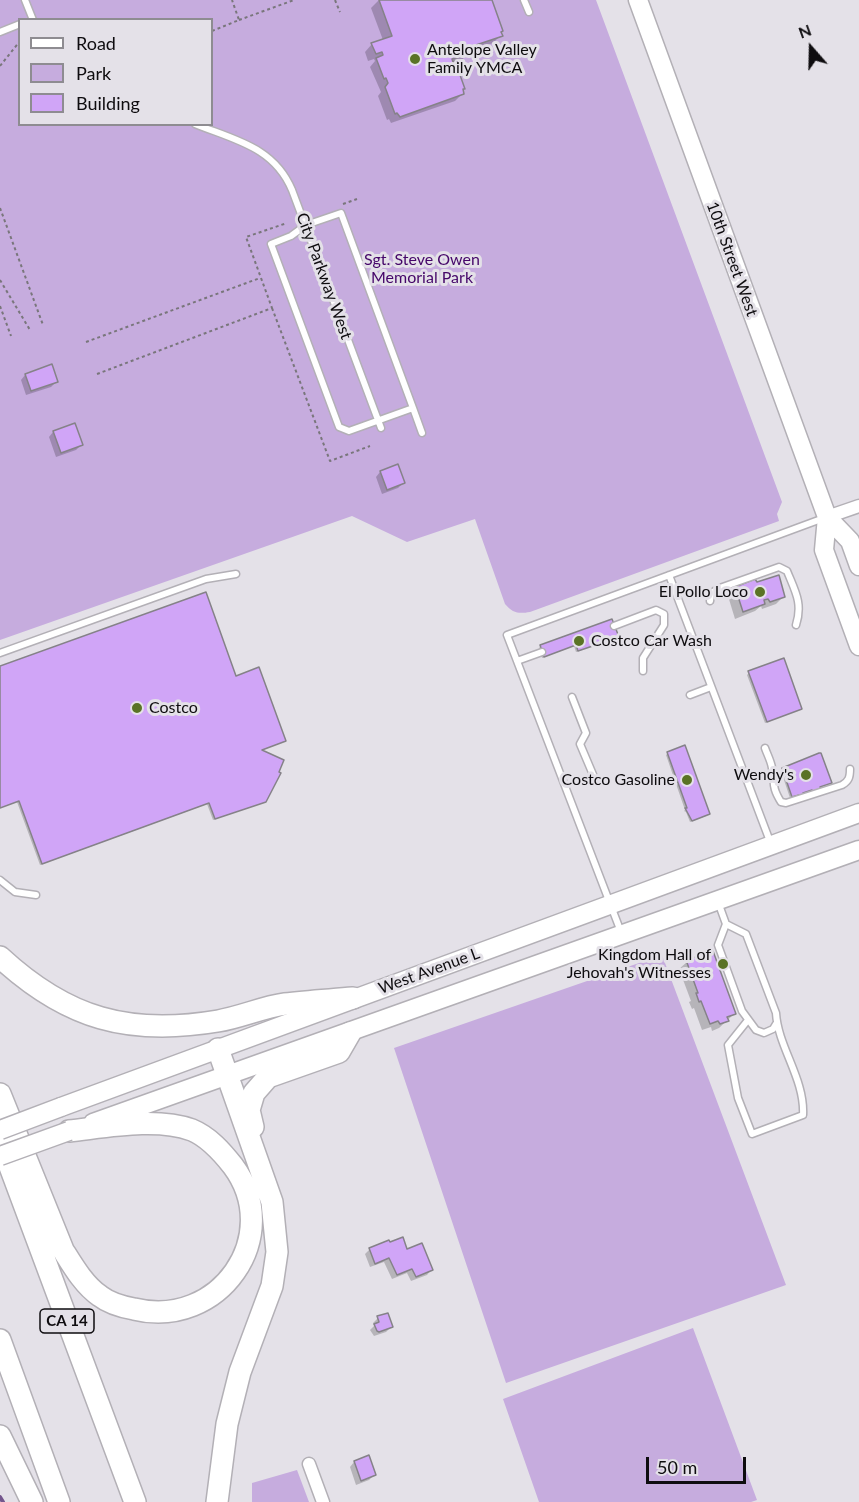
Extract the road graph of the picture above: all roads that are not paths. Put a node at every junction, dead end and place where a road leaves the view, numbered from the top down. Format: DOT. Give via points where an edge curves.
graph roads {
  1 [pos="25,0"];
  2 [pos="524,0"];
  3 [pos="638,0"];
  4 [pos="529,12"];
  5 [pos="32,18"];
  6 [pos="18,25"];
  7 [pos="0,32"];
  8 [pos="200,126"];
  9 [pos="306,225"];
  10 [pos="413,408"];
  11 [pos="378,420"];
  12 [pos="381,428"];
  13 [pos="422,433"];
  14 [pos="859,506"];
  15 [pos="827,517"];
  16 [pos="859,566"];
  17 [pos="236,574"];
  18 [pos="669,575"];
  19 [pos="710,601"];
  20 [pos="796,625"];
  21 [pos="614,626"];
  22 [pos="859,646"];
  23 [pos="542,652"];
  24 [pos="0,653"];
  25 [pos="517,661"];
  26 [pos="644,671"];
  27 [pos="711,687"];
  28 [pos="690,695"];
  29 [pos="572,697"];
  30 [pos="765,748"];
  31 [pos="850,769"];
  32 [pos="594,777"];
  33 [pos="859,813"];
  34 [pos="772,845"];
  35 [pos="859,850"];
  36 [pos="0,880"];
  37 [pos="36,895"];
  38 [pos="717,901"];
  39 [pos="611,905"];
  40 [pos="726,924"];
  41 [pos="622,935"];
  42 [pos="0,957"];
  43 [pos="353,998"];
  44 [pos="748,1020"];
  45 [pos="777,1024"];
  46 [pos="350,1033"];
  47 [pos="218,1049"];
  48 [pos="227,1075"];
  49 [pos="0,1094"];
  50 [pos="0,1130"];
  51 [pos="69,1131"];
  52 [pos="0,1140"];
  53 [pos="254,1151"];
  54 [pos="0,1156"];
  55 [pos="0,1340"];
  56 [pos="0,1436"];
  57 [pos="309,1464"];
  58 [pos="32,1502"];
  59 [pos="59,1502"];
  60 [pos="135,1502"];
  61 [pos="217,1502"];
  62 [pos="323,1502"];
  1 -- 5 [label="lane"];
  2 -- 4 [label="lane"];
  3 -- 15 [label="main road, 10th Street West"];
  6 -- 7 [label="lane"];
  8 -- 9 [label="lane, City Parkway West" via="265,154 284,172"];
  9 -- 10 [label="lane" via="341,213"];
  9 -- 11 [label="lane, City Parkway West"];
  9 -- 11 [label="lane" via="271,244 339,427 349,431"];
  10 -- 11 [label="lane"];
  10 -- 13 [label="lane"];
  11 -- 12 [label="lane, City Parkway West"];
  14 -- 15 [label="street"];
  15 -- 16 [label="main road, 10th Street West" via="850,541"];
  15 -- 18 [label="lane"];
  15 -- 22 [label="main road, 10th Street West" via="824,550"];
  17 -- 24 [label="lane" via="206,579"];
  18 -- 25 [label="lane" via="507,635"];
  18 -- 27 [label="lane"];
  19 -- 20 [label="lane" via="717,590 779,567 787,572 800,604"];
  21 -- 26 [label="lane" via="656,610 664,614 664,626 643,658"];
  23 -- 25 [label="lane"];
  25 -- 39 [label="lane"];
  27 -- 28 [label="lane"];
  27 -- 34 [label="lane"];
  29 -- 32 [label="lane" via="586,733 580,744"];
  30 -- 31 [label="lane" via="781,802 842,785 847,782"];
  33 -- 34 [label="main road, West Avenue L"];
  34 -- 39 [label="main road, West Avenue L"];
  35 -- 38 [label="main road, West Avenue L"];
  36 -- 37 [label="lane" via="15,892"];
  38 -- 40 [label="lane"];
  38 -- 41 [label="main road, West Avenue L"];
  39 -- 41 [label="lane"];
  39 -- 43 [label="main road, West Avenue L"];
  40 -- 44 [label="lane" via="718,945"];
  40 -- 45 [label="lane" via="746,934"];
  41 -- 46 [label="main road, West Avenue L"];
  42 -- 43 [label="highway" via="47,995 104,1020 138,1026 179,1027 284,1004"];
  43 -- 47 [label="main road, West Avenue L"];
  44 -- 45 [label="lane" via="764,1033"];
  44 -- 45 [label="lane" via="728,1045 738,1098 752,1134 803,1115 804,1105"];
  46 -- 48 [label="main road, West Avenue L"];
  46 -- 53 [label="highway" via="339,1052 268,1077 254,1093 249,1110"];
  47 -- 48 [label="highway"];
  47 -- 50 [label="main road, West Avenue L, bridge"];
  48 -- 51 [label="main road, West Avenue L"];
  48 -- 53 [label="highway"];
  49 -- 51 [label="highway" via="63,1250 100,1296 148,1313 200,1304 221,1289 246,1250 250,1227 249,1199 240,1176 221,1150 192,1131 157,1124"];
  51 -- 54 [label="main road, West Avenue L, bridge"];
  52 -- 60 [label="highway, CA 14"];
  53 -- 61 [label="highway" via="272,1202 277,1252 272,1286 240,1372 227,1425"];
  55 -- 59 [label="highway"];
  56 -- 58 [label="highway"];
  57 -- 62 [label="street"];
}
